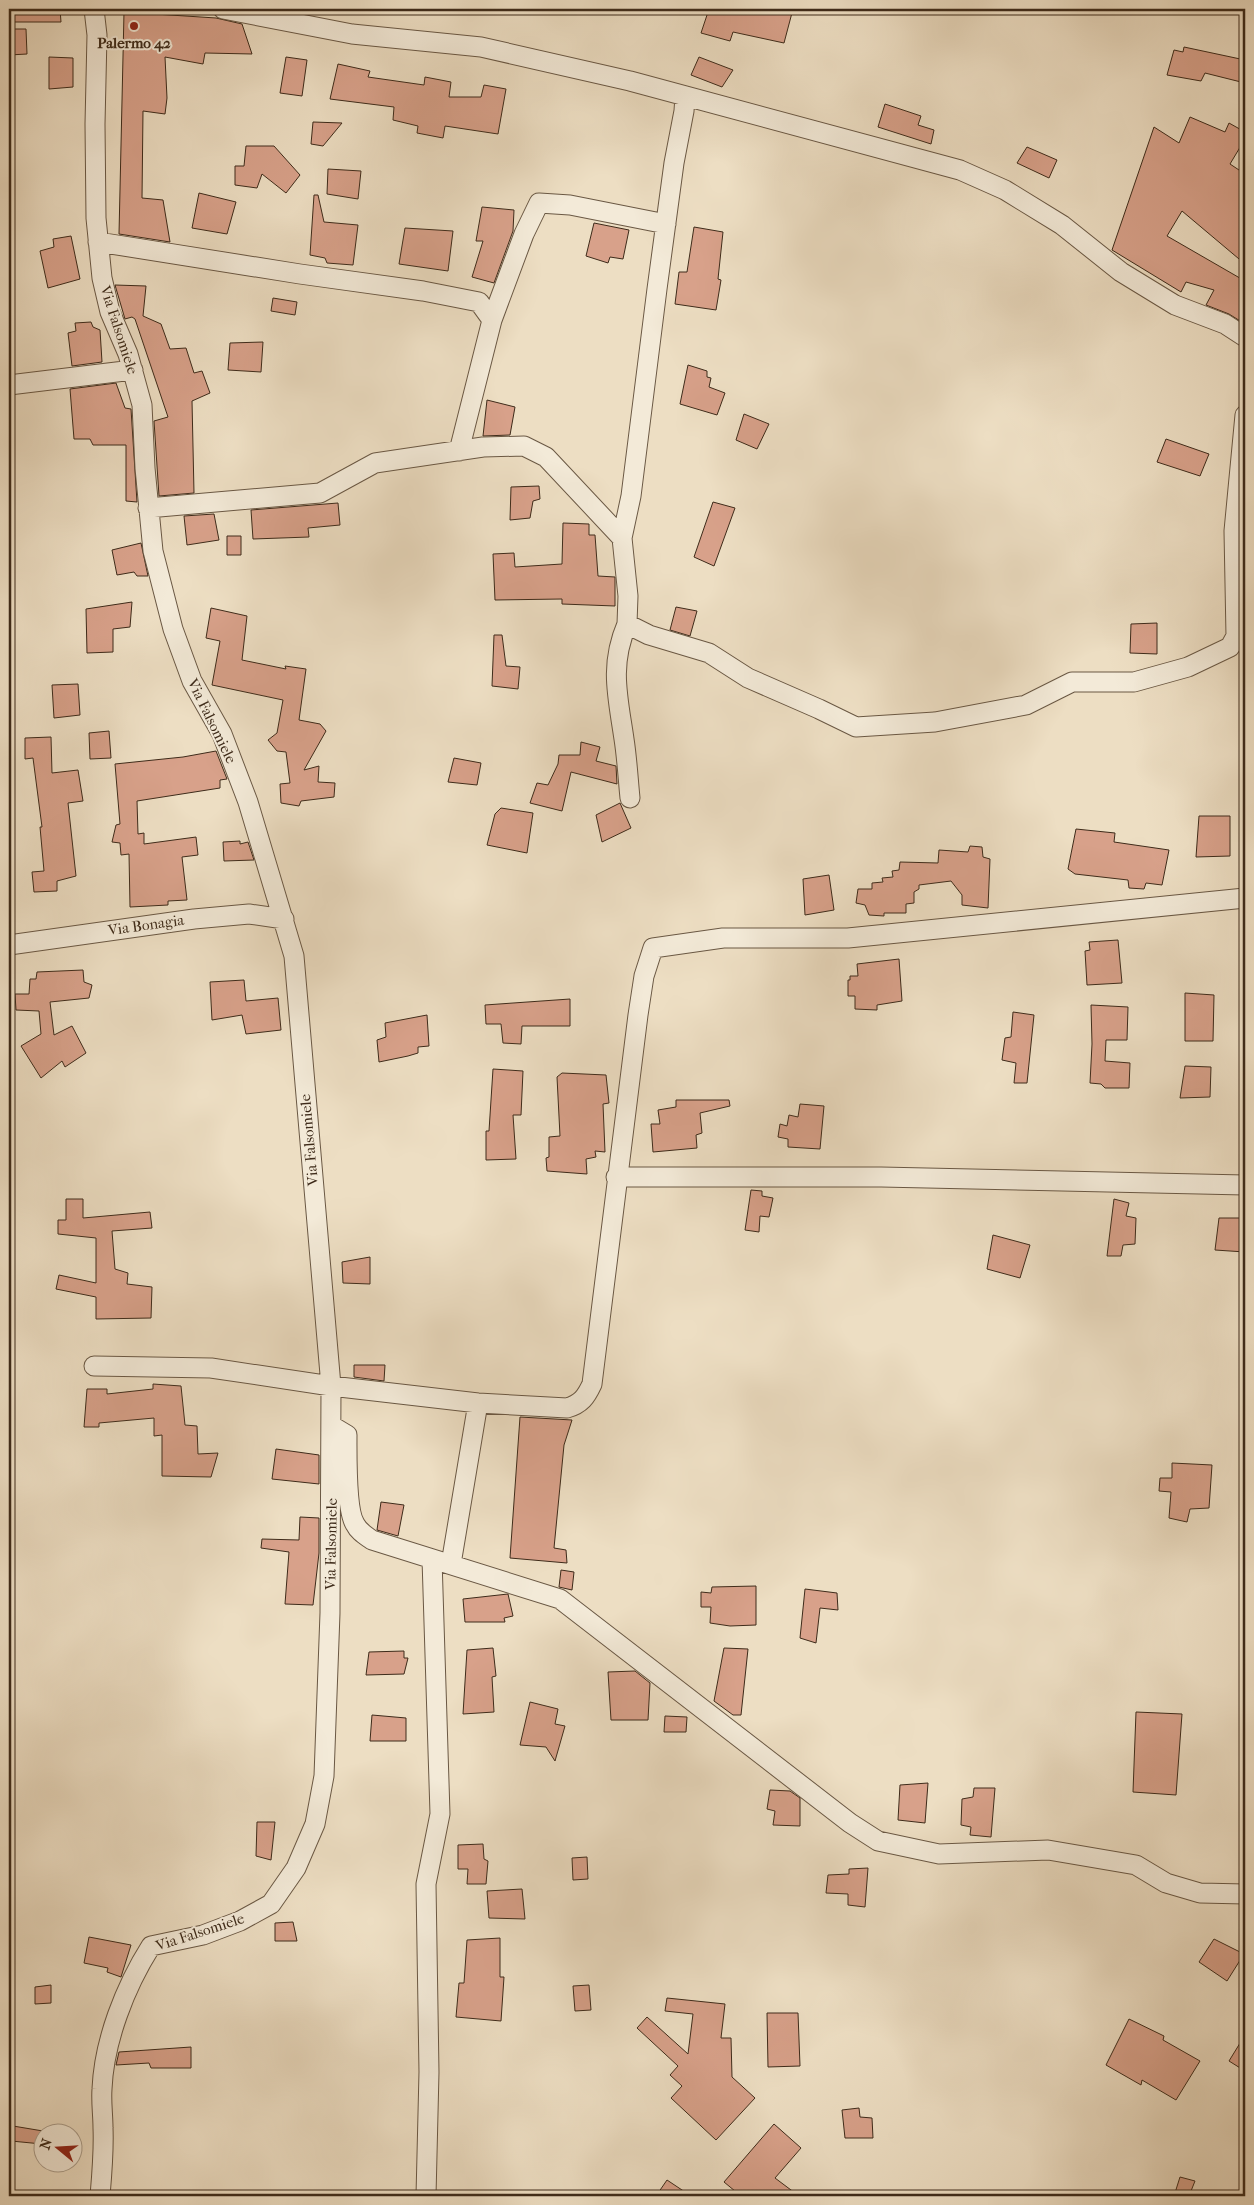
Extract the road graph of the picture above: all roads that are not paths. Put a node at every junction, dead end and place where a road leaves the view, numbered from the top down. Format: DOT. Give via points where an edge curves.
graph roads {
  1 [pos="94,9"];
  2 [pos="222,9"];
  3 [pos="685,96"];
  4 [pos="666,224"];
  5 [pos="98,242"];
  6 [pos="492,320"];
  7 [pos="1245,337"];
  8 [pos="133,370"];
  9 [pos="9,385"];
  10 [pos="1245,415"];
  11 [pos="459,451"];
  12 [pos="148,508"];
  13 [pos="622,538"];
  14 [pos="627,624"];
  15 [pos="630,798"];
  16 [pos="1245,898"];
  17 [pos="284,920"];
  18 [pos="9,945"];
  19 [pos="616,1177"];
  20 [pos="1245,1185"];
  21 [pos="94,1366"];
  22 [pos="332,1386"];
  23 [pos="478,1404"];
  24 [pos="332,1426"];
  25 [pos="432,1559"];
  26 [pos="451,1564"];
  27 [pos="1245,1894"];
  28 [pos="100,2196"];
  29 [pos="426,2196"];
  1 -- 5 [label="street, Via Falsomiele" via="97,35"];
  2 -- 3 [label="street" via="352,34 481,48"];
  3 -- 4 [label="street"];
  3 -- 7 [label="street" via="960,170 1005,190 1062,225 1121,272 1175,305 1225,324"];
  4 -- 6 [label="street" via="570,205 539,203"];
  4 -- 13 [label="street"];
  5 -- 6 [label="street" via="470,300 479,302"];
  5 -- 8 [label="street, Via Falsomiele" via="110,312"];
  6 -- 11 [label="street"];
  8 -- 9 [label="street"];
  8 -- 12 [label="street, Via Falsomiele" via="142,405"];
  10 -- 14 [label="street" via="1234,531 1236,636 1230,647 1188,667 1134,682 1072,682 1026,705 936,722 856,727 748,678 709,653 649,635"];
  11 -- 12 [label="street" via="375,464 320,493"];
  11 -- 13 [label="street" via="524,446 546,457"];
  12 -- 17 [label="street, Via Falsomiele" via="154,551 173,628 192,681 222,734 248,802"];
  13 -- 14 [label="street" via="628,596"];
  14 -- 15 [label="street" via="618,645 616,692 625,741"];
  16 -- 19 [label="street" via="848,938 723,938 652,948 644,976"];
  17 -- 18 [label="street, Via Bonagia" via="249,914 194,918"];
  17 -- 22 [label="street, Via Falsomiele" via="294,956"];
  19 -- 20 [label="street" via="881,1177"];
  19 -- 23 [label="street" via="600,1332 592,1384 585,1399 567,1408"];
  21 -- 22 [label="street" via="211,1368"];
  22 -- 23 [label="street"];
  22 -- 24 [label="street, Via Falsomiele"];
  23 -- 26 [label="street"];
  24 -- 25 [label="street" via="347,1435 347,1476 353,1522 361,1533 372,1540"];
  24 -- 28 [label="street, Via Falsomiele" via="324,1776 314,1824 296,1868 272,1904 240,1921 203,1934 151,1946 141,1963 106,2055 102,2090"];
  25 -- 26 [label="street"];
  25 -- 29 [label="street" via="440,1814 426,1884 429,2072"];
  26 -- 27 [label="street" via="560,1599 850,1823 878,1841 939,1854 1048,1850 1136,1865 1166,1882 1200,1893"];
}
